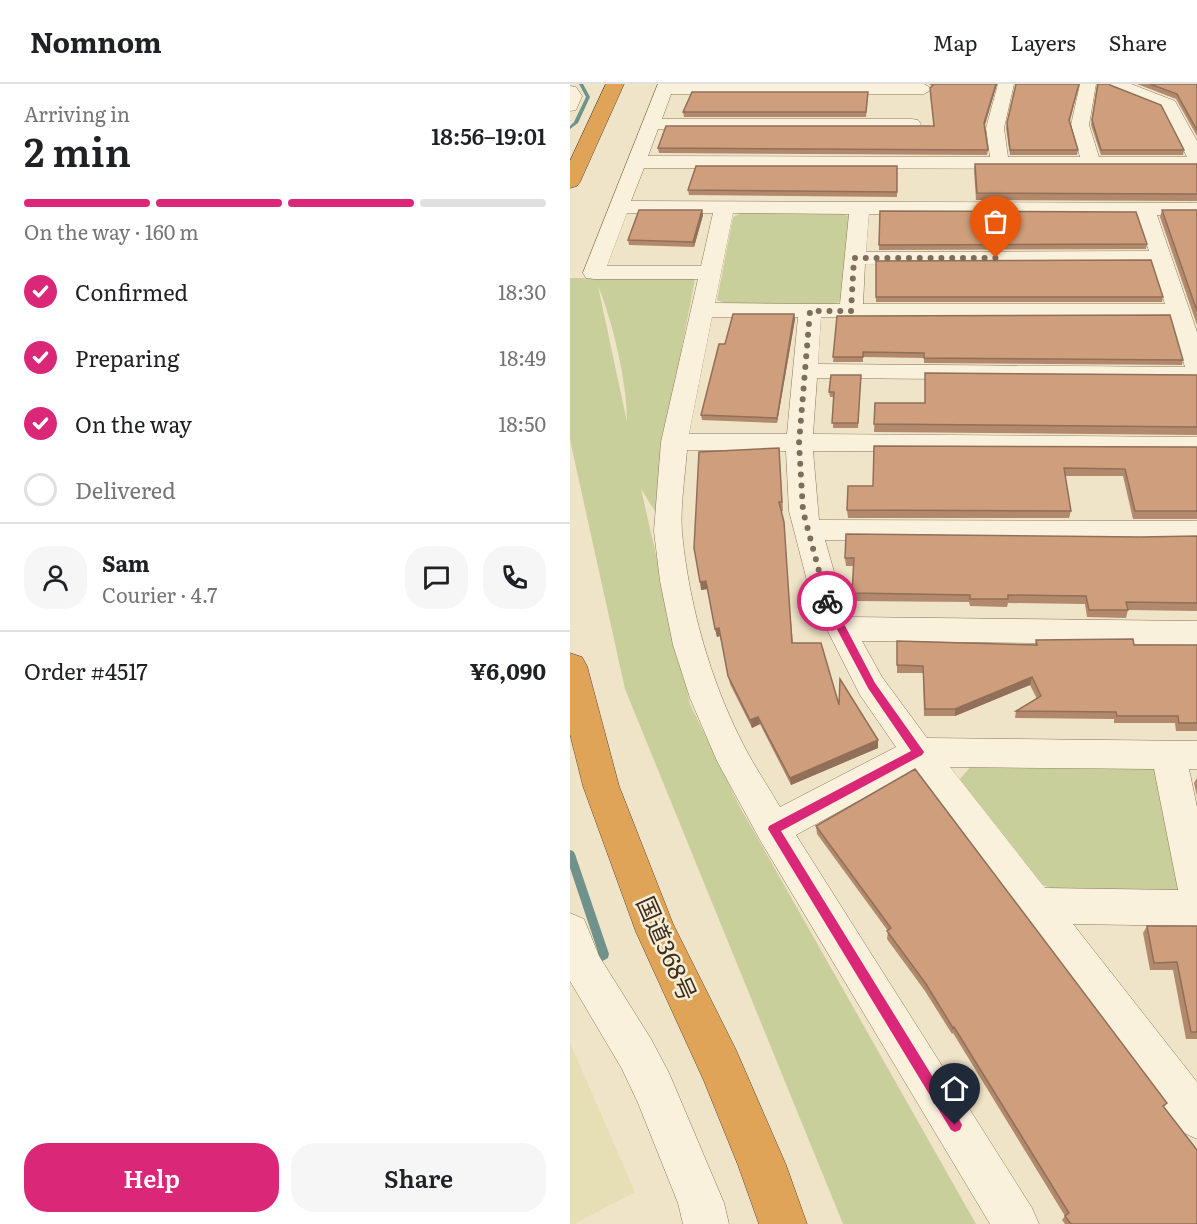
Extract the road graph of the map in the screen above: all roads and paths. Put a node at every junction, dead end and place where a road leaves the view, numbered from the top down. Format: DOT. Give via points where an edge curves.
graph roads {
  1 [pos="615,84"];
  2 [pos="1006,84"];
  3 [pos="1088,84"];
  4 [pos="1116,84"];
  5 [pos="665,87"];
  6 [pos="925,87"];
  7 [pos="570,91"];
  8 [pos="570,106"];
  9 [pos="651,124"];
  10 [pos="912,124"];
  11 [pos="1197,158"];
  12 [pos="636,162"];
  13 [pos="912,163"];
  14 [pos="1000,163"];
  15 [pos="1090,163"];
  16 [pos="1197,163"];
  17 [pos="570,182"];
  18 [pos="620,207"];
  19 [pos="724,208"];
  20 [pos="860,208"];
  21 [pos="913,208"];
  22 [pos="1145,208"];
  23 [pos="1197,208"];
  24 [pos="1162,257"];
  25 [pos="854,258"];
  26 [pos="709,273"];
  27 [pos="702,310"];
  28 [pos="810,311"];
  29 [pos="851,311"];
  30 [pos="1178,311"];
  31 [pos="1197,367"];
  32 [pos="806,371"];
  33 [pos="1197,374"];
  34 [pos="674,442"];
  35 [pos="799,443"];
  36 [pos="1197,445"];
  37 [pos="807,530"];
  38 [pos="1197,531"];
  39 [pos="840,629"];
  40 [pos="1197,633"];
  41 [pos="570,666"];
  42 [pos="918,752"];
  43 [pos="1183,754"];
  44 [pos="773,829"];
  45 [pos="1197,890"];
  46 [pos="1037,906"];
  47 [pos="1197,908"];
  48 [pos="580,958"];
  49 [pos="1192,1105"];
  50 [pos="706,1224"];
  51 [pos="783,1224"];
  52 [pos="1016,1224"];
  1 -- 17 [label="highway"];
  2 -- 14 [label="street" via="995,128"];
  3 -- 15 [label="street" via="1080,125"];
  4 -- 11 [label="street" via="1169,105"];
  5 -- 6 [label="street"];
  5 -- 9 [label="street"];
  6 -- 10 [label="street" via="914,108"];
  7 -- 8 [label="street" via="574,96"];
  9 -- 10 [label="street"];
  9 -- 12 [label="street"];
  10 -- 13 [label="street"];
  12 -- 13 [label="street"];
  12 -- 18 [label="street"];
  13 -- 14 [label="street"];
  13 -- 21 [label="street"];
  14 -- 15 [label="street"];
  15 -- 16 [label="street"];
  18 -- 19 [label="street"];
  18 -- 26 [label="street" via="594,273"];
  19 -- 20 [label="street"];
  19 -- 26 [label="street"];
  20 -- 21 [label="street"];
  20 -- 25 [label="street"];
  21 -- 22 [label="street"];
  22 -- 23 [label="street"];
  22 -- 24 [label="street"];
  24 -- 25 [label="street"];
  24 -- 30 [label="street"];
  25 -- 29 [label="street"];
  26 -- 27 [label="street"];
  27 -- 28 [label="street"];
  27 -- 34 [label="street"];
  28 -- 29 [label="street"];
  28 -- 32 [label="street"];
  29 -- 30 [label="street"];
  30 -- 31 [label="street"];
  32 -- 33 [label="street"];
  32 -- 35 [label="street"];
  34 -- 35 [label="street"];
  34 -- 44 [label="street" via="668,531 689,645 729,751"];
  35 -- 36 [label="street"];
  35 -- 37 [label="street"];
  37 -- 38 [label="street"];
  37 -- 39 [label="street" via="827,600"];
  39 -- 40 [label="street"];
  39 -- 42 [label="street" via="871,686"];
  41 -- 51 [label="highway, 国道368号" via="601,786 656,932 724,1077"];
  42 -- 43 [label="street"];
  42 -- 44 [label="street"];
  42 -- 46 [label="street"];
  43 -- 45 [label="street"];
  44 -- 52 [label="street"];
  46 -- 47 [label="street"];
  46 -- 49 [label="street"];
  48 -- 50 [label="street" via="646,1071 701,1203"];
}
